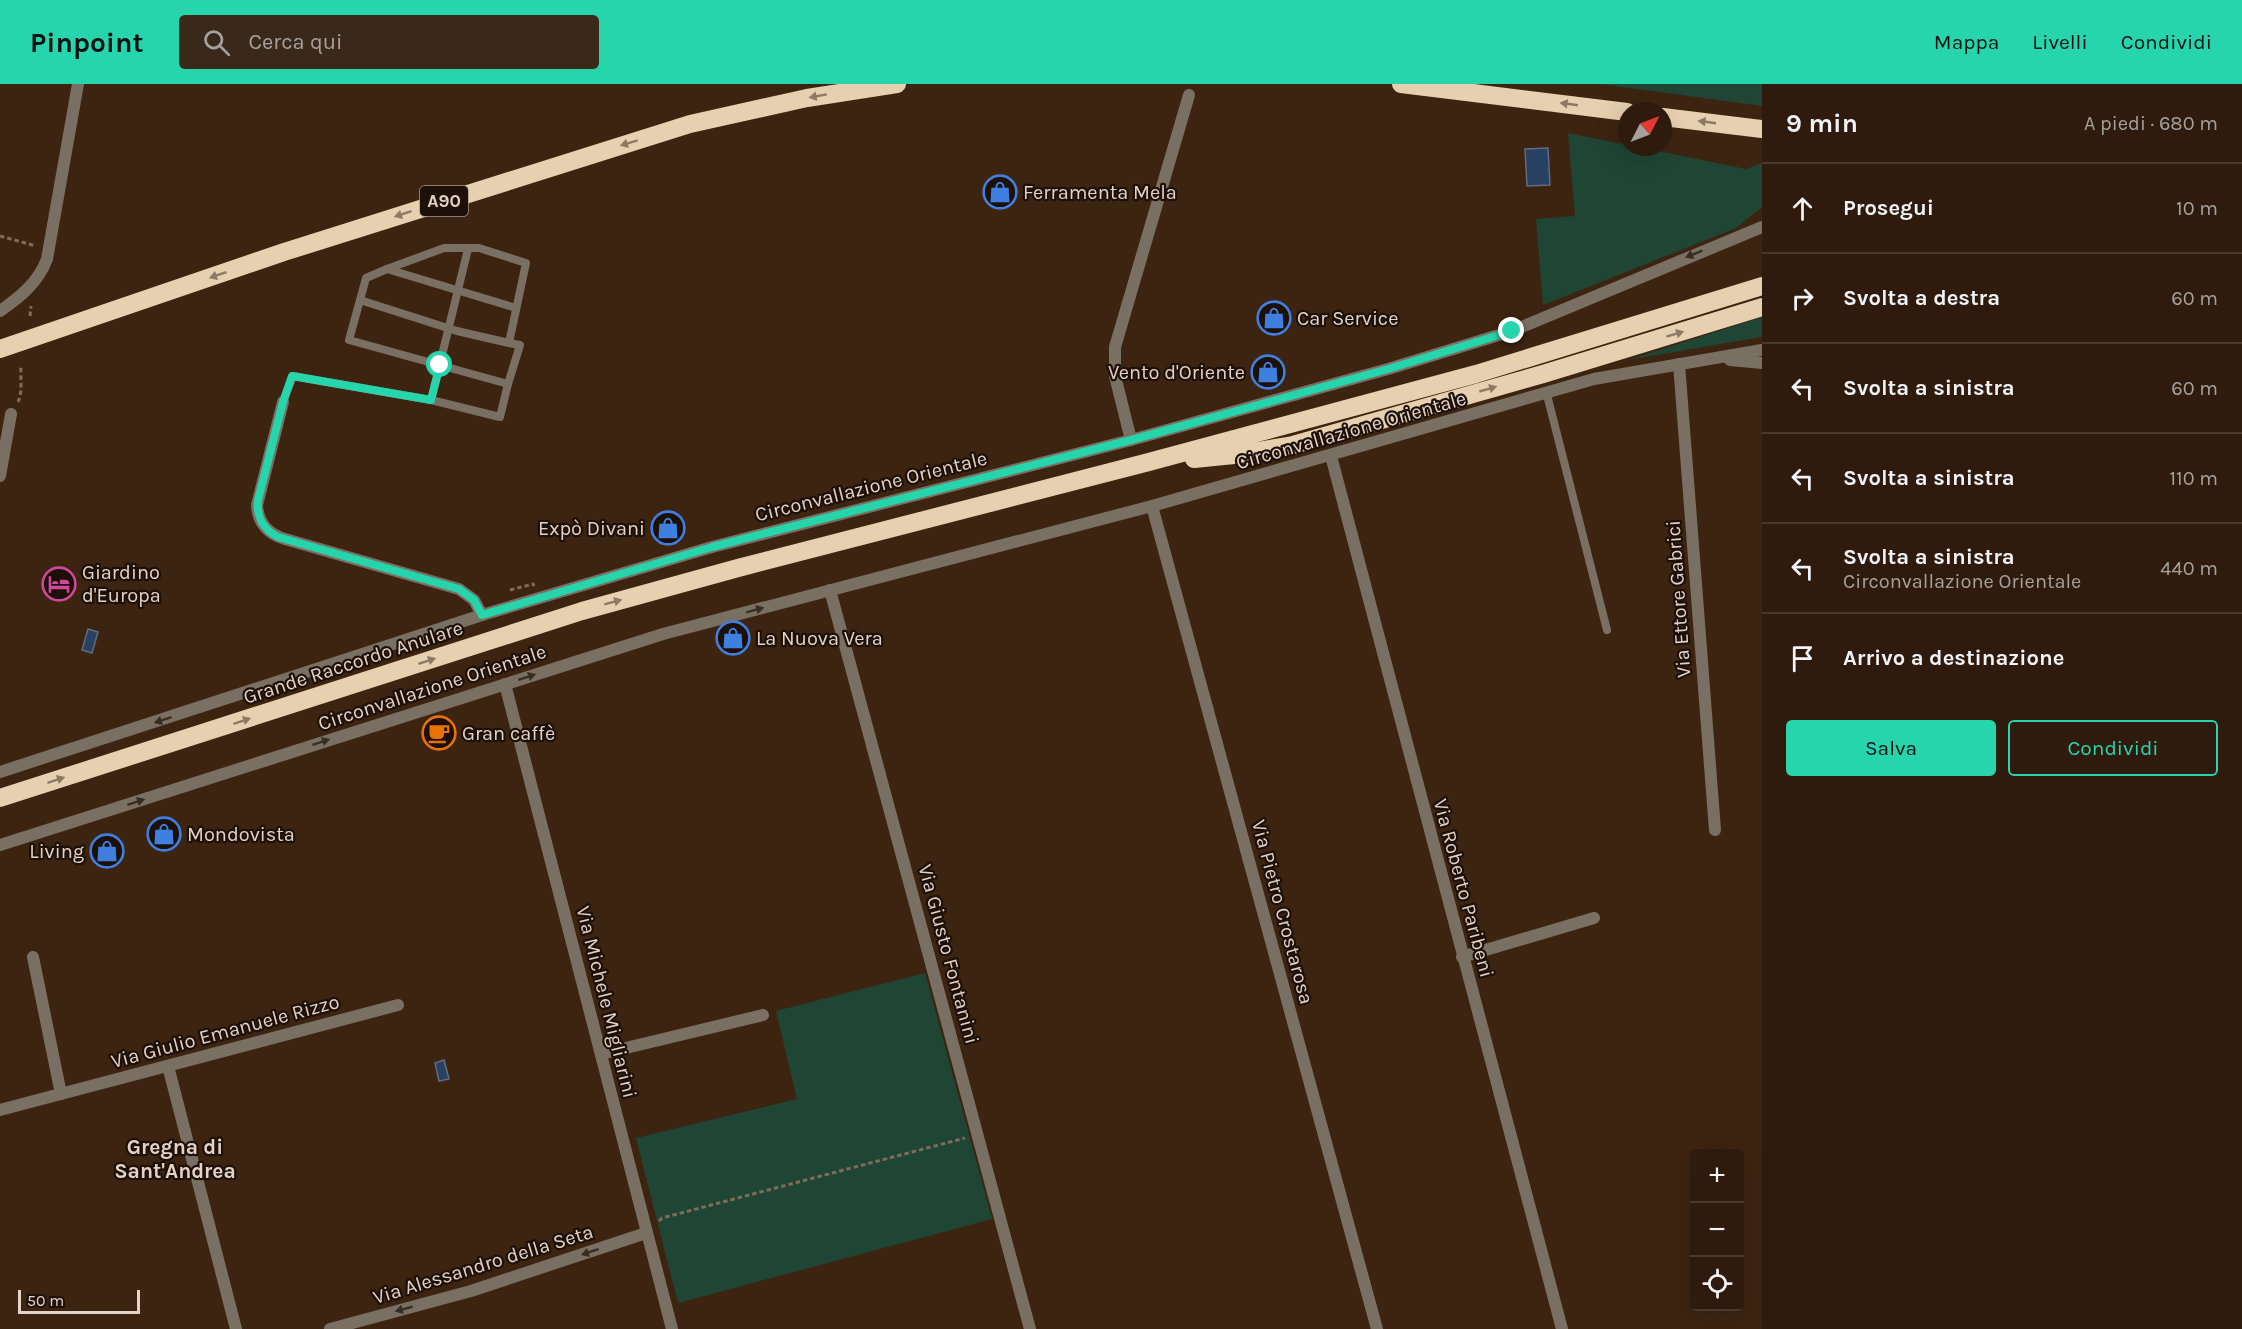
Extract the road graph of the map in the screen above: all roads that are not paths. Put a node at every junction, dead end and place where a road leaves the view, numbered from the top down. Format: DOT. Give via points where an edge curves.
graph roads {
  1 [pos="78,84"];
  2 [pos="897,84"];
  3 [pos="1401,84"];
  4 [pos="1189,95"];
  5 [pos="1618,111"];
  6 [pos="1672,118"];
  7 [pos="1757,129"];
  8 [pos="1762,220"];
  9 [pos="1762,226"];
  10 [pos="1748,232"];
  11 [pos="468,249"];
  12 [pos="387,269"];
  13 [pos="1762,286"];
  14 [pos="458,291"];
  15 [pos="360,300"];
  16 [pos="1762,307"];
  17 [pos="516,308"];
  18 [pos="0,311"];
  19 [pos="449,328"];
  20 [pos="509,343"];
  21 [pos="0,349"];
  22 [pos="1762,350"];
  23 [pos="1714,359"];
  24 [pos="1762,363"];
  25 [pos="1679,364"];
  26 [pos="440,365"];
  27 [pos="508,384"];
  28 [pos="1547,395"];
  29 [pos="431,400"];
  30 [pos="283,402"];
  31 [pos="12,414"];
  32 [pos="1131,440"];
  33 [pos="1331,456"];
  34 [pos="1145,463"];
  35 [pos="0,476"];
  36 [pos="1152,506"];
  37 [pos="830,590"];
  38 [pos="482,615"];
  39 [pos="1607,630"];
  40 [pos="505,684"];
  41 [pos="0,772"];
  42 [pos="0,798"];
  43 [pos="1715,830"];
  44 [pos="0,845"];
  45 [pos="1594,918"];
  46 [pos="33,957"];
  47 [pos="1462,957"];
  48 [pos="398,1005"];
  49 [pos="763,1015"];
  50 [pos="602,1054"];
  51 [pos="168,1066"];
  52 [pos="61,1094"];
  53 [pos="0,1110"];
  54 [pos="646,1233"];
  55 [pos="338,1328"];
  56 [pos="236,1329"];
  57 [pos="672,1329"];
  58 [pos="1030,1329"];
  59 [pos="1377,1329"];
  60 [pos="1562,1329"];
  1 -- 18 [label="street" via="43,269 19,297"];
  2 -- 21 [label="highway, A90, one-way" via="807,98 673,129 284,252"];
  5 -- 3 [label="highway, one-way"];
  4 -- 32 [label="street" via="1115,347 1115,376"];
  7 -- 6 [label="highway, one-way"];
  8 -- 10 [label="street"];
  9 -- 10 [label="street, Circonvallazione Orientale"];
  10 -- 32 [label="street, Circonvallazione Orientale, one-way" via="1512,331"];
  11 -- 12 [label="lane" via="444,248"];
  11 -- 14 [label="lane"];
  11 -- 17 [label="lane" via="479,248 526,263"];
  12 -- 14 [label="lane"];
  12 -- 15 [label="lane" via="366,278"];
  13 -- 34 [label="highway, Grande Raccordo Anulare" via="1476,374"];
  14 -- 17 [label="lane"];
  14 -- 19 [label="lane"];
  15 -- 19 [label="lane"];
  15 -- 26 [label="lane" via="350,340"];
  34 -- 16 [label="highway, one-way" via="1293,445"];
  17 -- 20 [label="lane"];
  19 -- 20 [label="lane"];
  19 -- 26 [label="lane"];
  20 -- 27 [label="lane" via="520,345"];
  22 -- 23 [label="street"];
  23 -- 24 [label="street"];
  23 -- 25 [label="street, Circonvallazione Orientale"];
  25 -- 28 [label="street, Circonvallazione Orientale" via="1594,379"];
  25 -- 43 [label="street, Via Ettore Gabrici"];
  26 -- 27 [label="lane"];
  26 -- 29 [label="lane"];
  27 -- 29 [label="lane" via="500,417"];
  28 -- 33 [label="street, Circonvallazione Orientale"];
  28 -- 39 [label="lane"];
  29 -- 30 [label="lane" via="292,376"];
  30 -- 38 [label="street" via="258,505 259,517 269,532 459,589 474,600"];
  31 -- 35 [label="street"];
  32 -- 38 [label="street, Circonvallazione Orientale" via="712,547"];
  33 -- 36 [label="street, Circonvallazione Orientale"];
  33 -- 47 [label="street, Via Roberto Paribeni"];
  42 -- 34 [label="highway, Grande Raccordo Anulare, one-way" via="582,611"];
  36 -- 37 [label="street, Circonvallazione Orientale"];
  36 -- 59 [label="street, Via Pietro Crostarosa"];
  40 -- 37 [label="street, Circonvallazione Orientale, one-way" via="663,634"];
  37 -- 58 [label="street, Via Giusto Fontanini"];
  38 -- 41 [label="street, Circonvallazione Orientale, one-way"];
  44 -- 40 [label="street, Circonvallazione Orientale, one-way"];
  40 -- 50 [label="street, Via Michele Migliarini"];
  45 -- 47 [label="street"];
  46 -- 52 [label="street"];
  47 -- 60 [label="street, Via Roberto Paribeni"];
  48 -- 51 [label="street, Via Giulio Emanuele Rizzo"];
  49 -- 50 [label="street"];
  50 -- 54 [label="street, Via Michele Migliarini"];
  51 -- 52 [label="street, Via Giulio Emanuele Rizzo"];
  51 -- 56 [label="street"];
  52 -- 53 [label="street, Via Giulio Emanuele Rizzo"];
  54 -- 55 [label="street, Via Alessandro della Seta, one-way" via="471,1291"];
  54 -- 57 [label="street, Via Michele Migliarini"];
}
